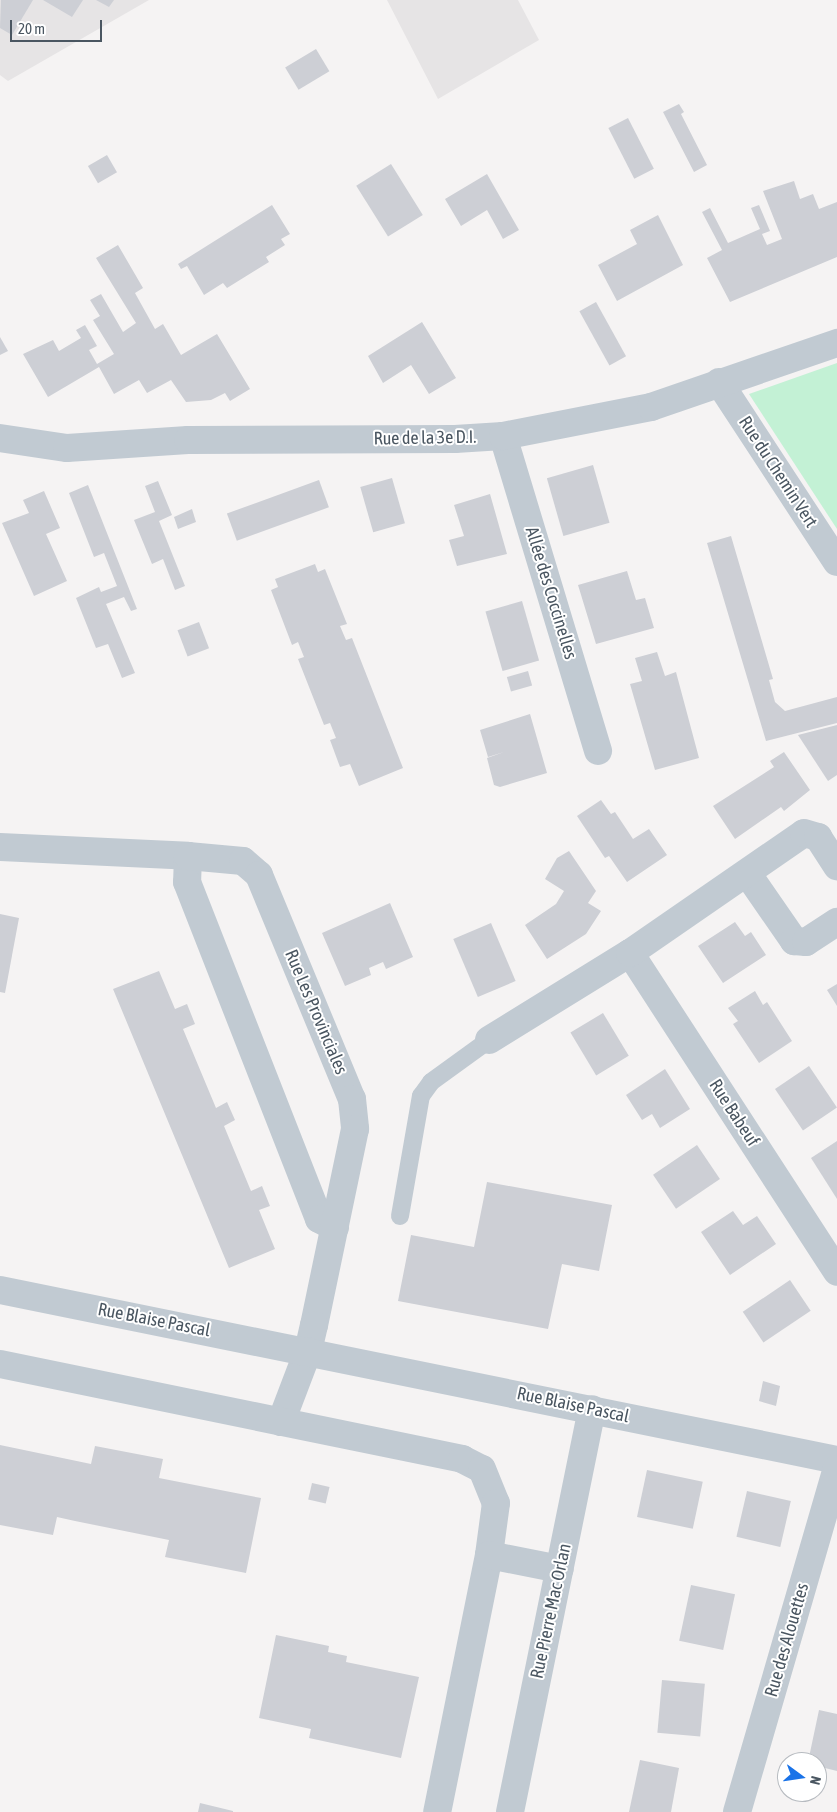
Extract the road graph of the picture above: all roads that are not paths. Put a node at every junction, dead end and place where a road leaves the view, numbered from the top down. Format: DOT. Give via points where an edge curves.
graph roads {
  1 [pos="837,343"];
  2 [pos="719,382"];
  3 [pos="503,436"];
  4 [pos="0,438"];
  5 [pos="837,562"];
  6 [pos="598,751"];
  7 [pos="0,847"];
  8 [pos="188,856"];
  9 [pos="837,866"];
  10 [pos="747,873"];
  11 [pos="837,922"];
  12 [pos="630,953"];
  13 [pos="489,1040"];
  14 [pos="400,1216"];
  15 [pos="335,1226"];
  16 [pos="837,1272"];
  17 [pos="0,1290"];
  18 [pos="308,1351"];
  19 [pos="0,1364"];
  20 [pos="592,1410"];
  21 [pos="280,1422"];
  22 [pos="837,1460"];
  23 [pos="837,1468"];
  24 [pos="489,1555"];
  25 [pos="560,1569"];
  26 [pos="437,1812"];
  27 [pos="510,1812"];
  28 [pos="738,1812"];
  1 -- 2 [label="street, Rue de la 3e D.I."];
  2 -- 3 [label="street, Rue de la 3e D.I." via="651,407"];
  2 -- 5 [label="street, Rue du Chemin Vert"];
  3 -- 4 [label="street, Rue de la 3e D.I." via="188,440 68,448"];
  3 -- 6 [label="street, Allée des Coccinelles"];
  7 -- 8 [label="street, Rue Les Provinciales"];
  8 -- 15 [label="street" via="187,882 319,1219"];
  8 -- 15 [label="street, Rue Les Provinciales" via="243,861 259,875 352,1099 355,1129"];
  9 -- 10 [label="street" via="818,837 804,833"];
  10 -- 11 [label="street" via="794,941 806,942"];
  10 -- 12 [label="street"];
  12 -- 13 [label="street"];
  12 -- 16 [label="street, Rue Babeuf"];
  13 -- 14 [label="lane" via="431,1082 421,1096"];
  15 -- 18 [label="street, Rue Les Provinciales"];
  17 -- 18 [label="street, Rue Blaise Pascal"];
  18 -- 20 [label="street, Rue Blaise Pascal"];
  18 -- 21 [label="street"];
  19 -- 21 [label="street"];
  20 -- 22 [label="street, Rue Blaise Pascal"];
  20 -- 25 [label="street, Rue Pierre Mac Orlan"];
  21 -- 24 [label="street" via="462,1459 482,1469 496,1503"];
  23 -- 28 [label="street, Rue des Alouettes"];
  24 -- 25 [label="street"];
  24 -- 26 [label="street"];
  25 -- 27 [label="street, Rue Pierre Mac Orlan"];
}
